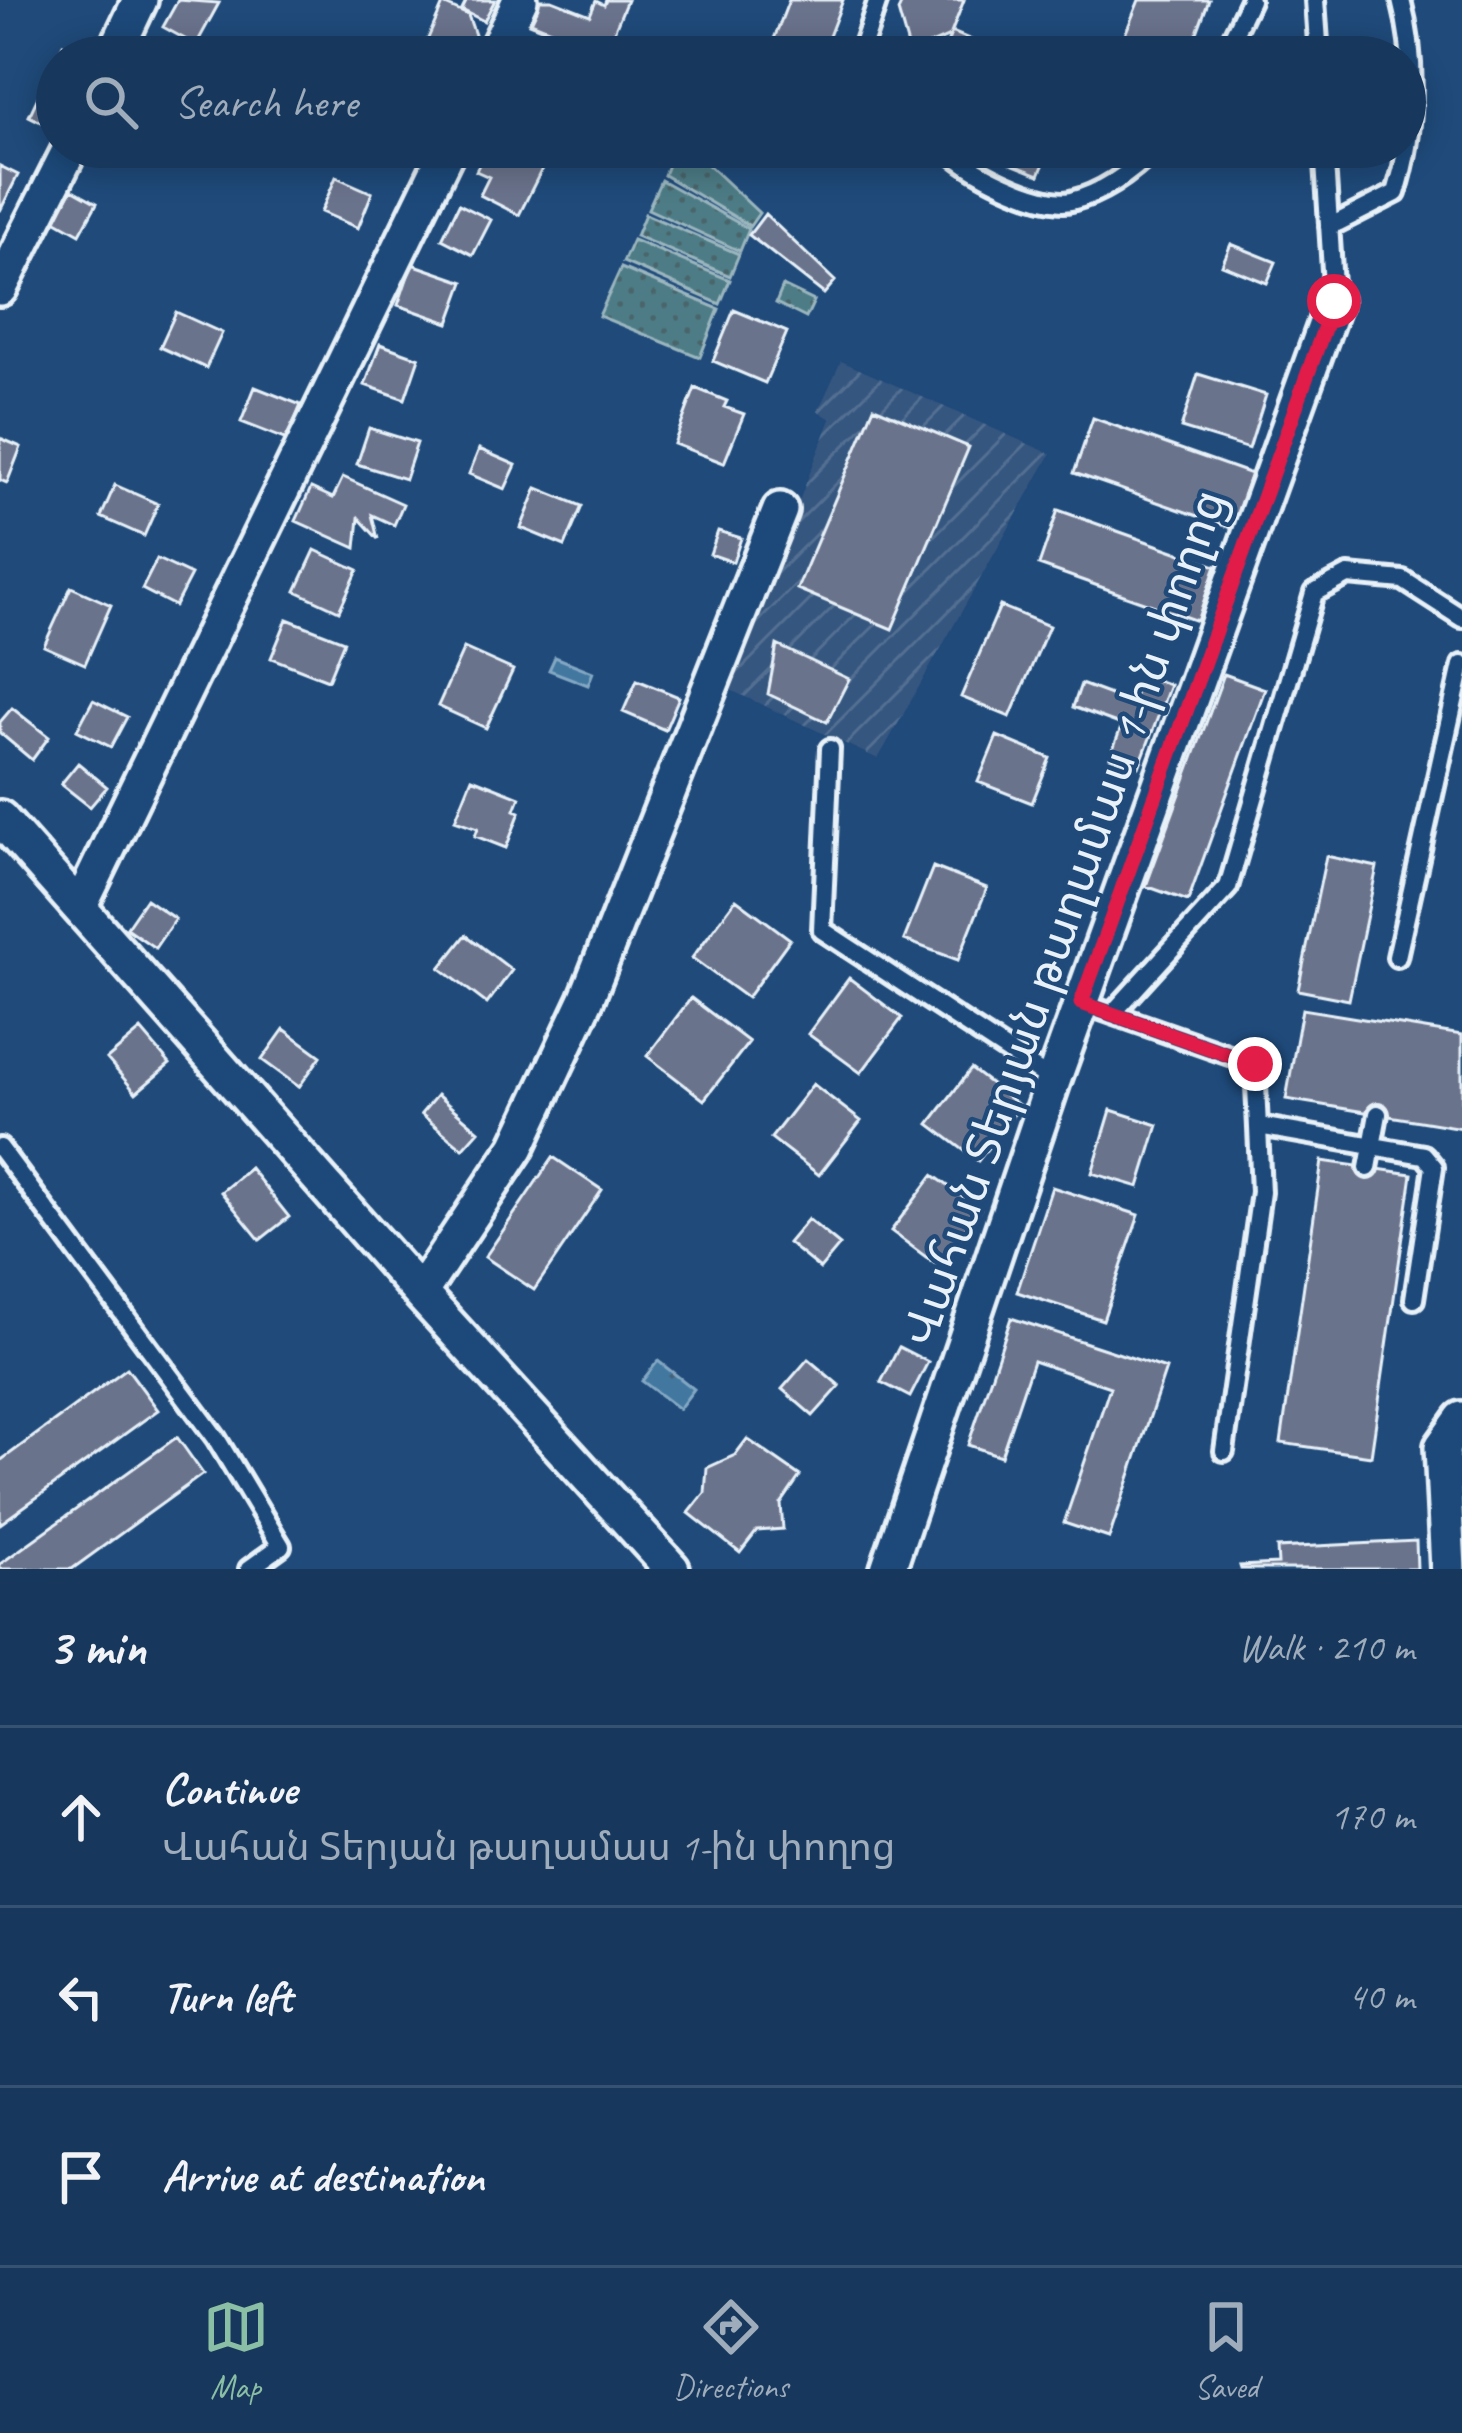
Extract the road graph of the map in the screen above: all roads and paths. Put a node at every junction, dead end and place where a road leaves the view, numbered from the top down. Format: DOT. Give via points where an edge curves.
graph roads {
  1 [pos="140,0"];
  2 [pos="878,0"];
  3 [pos="1250,0"];
  4 [pos="1316,0"];
  5 [pos="1401,0"];
  6 [pos="514,13"];
  7 [pos="123,36"];
  8 [pos="552,36"];
  9 [pos="866,36"];
  10 [pos="1233,36"];
  11 [pos="1318,36"];
  12 [pos="1410,36"];
  13 [pos="60,168"];
  14 [pos="439,168"];
  15 [pos="975,168"];
  16 [pos="1136,168"];
  17 [pos="1325,168"];
  18 [pos="1404,168"];
  19 [pos="1329,227"];
  20 [pos="0,287"];
  21 [pos="1334,301"];
  22 [pos="780,510"];
  23 [pos="1462,618"];
  24 [pos="1462,665"];
  25 [pos="830,749"];
  26 [pos="0,818"];
  27 [pos="80,905"];
  28 [pos="1397,957"];
  29 [pos="1096,1009"];
  30 [pos="1053,1081"];
  31 [pos="1378,1114"];
  32 [pos="1259,1126"];
  33 [pos="1372,1146"];
  34 [pos="0,1148"];
  35 [pos="1368,1168"];
  36 [pos="420,1293"];
  37 [pos="1414,1299"];
  38 [pos="1462,1418"];
  39 [pos="1224,1451"];
  40 [pos="249,1569"];
  41 [pos="672,1569"];
  42 [pos="888,1569"];
  43 [pos="1448,1569"];
  1 -- 7 [label="street"];
  2 -- 9 [label="lane"];
  3 -- 10 [label="lane"];
  4 -- 11 [label="lane"];
  5 -- 12 [label="lane"];
  6 -- 8 [label="lane"];
  13 -- 20 [label="street"];
  14 -- 27 [label="street"];
  15 -- 16 [label="lane" via="998,185 1067,203"];
  17 -- 19 [label="lane"];
  18 -- 19 [label="lane" via="1396,193"];
  19 -- 21 [label="lane"];
  21 -- 29 [label="street, Վահան Տերյան թաղամաս 1-ին փողոց"];
  22 -- 36 [label="street" via="586,1000 517,1147"];
  23 -- 29 [label="lane" via="1403,580 1348,575 1314,593 1228,887"];
  24 -- 28 [label="lane"];
  25 -- 30 [label="lane" via="822,930"];
  26 -- 27 [label="street"];
  27 -- 36 [label="street"];
  29 -- 30 [label="street, Վահան Տերյան թաղամաս 1-ին փողոց"];
  29 -- 32 [label="lane" via="1255,1064"];
  30 -- 42 [label="street, Վահան Տերյան թաղամաս 1-ին փողոց"];
  31 -- 33 [label="lane"];
  32 -- 33 [label="lane"];
  32 -- 39 [label="lane" via="1262,1192"];
  33 -- 35 [label="lane"];
  33 -- 37 [label="lane" via="1424,1155 1434,1167"];
  34 -- 40 [label="lane" via="216,1438 281,1546"];
  36 -- 41 [label="street"];
  38 -- 43 [label="street" via="1442,1447"];
}
